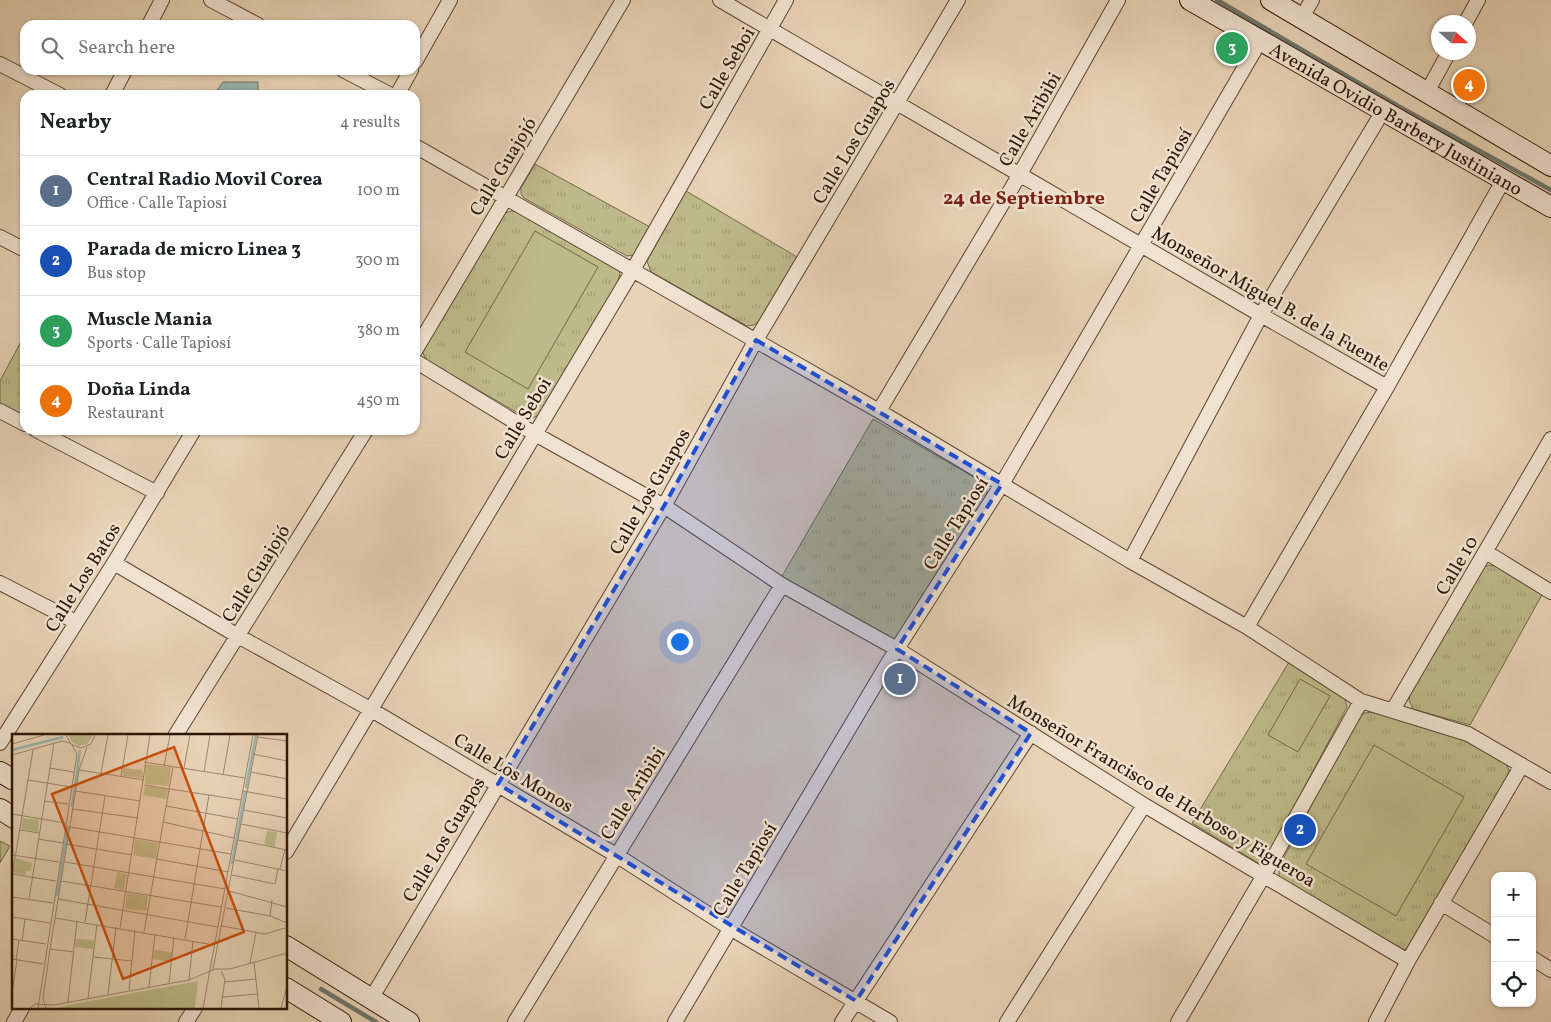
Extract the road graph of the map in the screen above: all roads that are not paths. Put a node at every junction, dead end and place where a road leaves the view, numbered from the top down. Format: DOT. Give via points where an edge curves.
graph roads {
  1 [pos="162,0"];
  2 [pos="211,0"];
  3 [pos="450,0"];
  4 [pos="623,0"];
  5 [pos="720,0"];
  6 [pos="786,0"];
  7 [pos="958,0"];
  8 [pos="1118,0"];
  9 [pos="1190,0"];
  10 [pos="1271,0"];
  11 [pos="1312,0"];
  12 [pos="1478,0"];
  13 [pos="1470,15"];
  14 [pos="1302,17"];
  15 [pos="152,20"];
  16 [pos="249,20"];
  17 [pos="770,28"];
  18 [pos="1260,40"];
  19 [pos="420,53"];
  20 [pos="1445,60"];
  21 [pos="0,64"];
  22 [pos="20,74"];
  23 [pos="21,75"];
  24 [pos="122,75"];
  25 [pos="353,75"];
  26 [pos="408,75"];
  27 [pos="50,90"];
  28 [pos="115,90"];
  29 [pos="381,90"];
  30 [pos="400,90"];
  31 [pos="1427,92"];
  32 [pos="898,103"];
  33 [pos="1383,111"];
  34 [pos="420,149"];
  35 [pos="1550,162"];
  36 [pos="1020,174"];
  37 [pos="1504,180"];
  38 [pos="505,197"];
  39 [pos="1551,207"];
  40 [pos="0,237"];
  41 [pos="1141,245"];
  42 [pos="20,247"];
  43 [pos="633,270"];
  44 [pos="1261,315"];
  45 [pos="756,340"];
  46 [pos="420,342"];
  47 [pos="420,364"];
  48 [pos="1388,387"];
  49 [pos="0,411"];
  50 [pos="879,412"];
  51 [pos="20,421"];
  52 [pos="535,434"];
  53 [pos="46,435"];
  54 [pos="191,435"];
  55 [pos="363,435"];
  56 [pos="1551,439"];
  57 [pos="1002,484"];
  58 [pos="157,493"];
  59 [pos="664,506"];
  60 [pos="1486,552"];
  61 [pos="1130,561"];
  62 [pos="114,563"];
  63 [pos="0,583"];
  64 [pos="782,585"];
  65 [pos="1551,592"];
  66 [pos="76,622"];
  67 [pos="1246,627"];
  68 [pos="238,636"];
  69 [pos="897,649"];
  70 [pos="1361,701"];
  71 [pos="370,709"];
  72 [pos="1393,710"];
  73 [pos="1030,733"];
  74 [pos="176,734"];
  75 [pos="0,742"];
  76 [pos="1522,765"];
  77 [pos="0,772"];
  78 [pos="12,779"];
  79 [pos="1551,782"];
  80 [pos="498,784"];
  81 [pos="1144,805"];
  82 [pos="0,809"];
  83 [pos="12,817"];
  84 [pos="288,849"];
  85 [pos="616,855"];
  86 [pos="1264,875"];
  87 [pos="1441,903"];
  88 [pos="730,928"];
  89 [pos="1491,934"];
  90 [pos="288,947"];
  91 [pos="1536,961"];
  92 [pos="1408,962"];
  93 [pos="1551,970"];
  94 [pos="288,989"];
  95 [pos="371,999"];
  96 [pos="856,1001"];
  97 [pos="21,1010"];
  98 [pos="193,1010"];
  99 [pos="14,1022"];
  100 [pos="186,1022"];
  101 [pos="341,1022"];
  102 [pos="409,1022"];
  103 [pos="515,1022"];
  104 [pos="675,1022"];
  105 [pos="842,1022"];
  106 [pos="890,1022"];
  107 [pos="1007,1022"];
  108 [pos="1178,1022"];
  109 [pos="1376,1022"];
  1 -- 15 [label="street"];
  2 -- 16 [label="street"];
  3 -- 19 [label="street"];
  4 -- 38 [label="street, Calle Guajojó"];
  5 -- 17 [label="street, Monseñor Miguel B. de la Fuente"];
  6 -- 17 [label="street, Calle Seboi"];
  7 -- 32 [label="street, Calle Los Guapos"];
  8 -- 36 [label="street, Calle Aribibi"];
  9 -- 18 [label="street, Avenida Ovidio Barbery Justiniano"];
  10 -- 14 [label="street, Avenida Ovidio Barbery Justiniano"];
  11 -- 14 [label="street"];
  12 -- 13 [label="street"];
  14 -- 31 [label="street, Avenida Ovidio Barbery Justiniano"];
  17 -- 32 [label="street, Monseñor Miguel B. de la Fuente"];
  17 -- 43 [label="street, Calle Seboi"];
  18 -- 33 [label="street, Avenida Ovidio Barbery Justiniano"];
  18 -- 41 [label="street, Calle Tapiosí"];
  20 -- 31 [label="street"];
  21 -- 22 [label="street"];
  23 -- 27 [label="street"];
  24 -- 28 [label="street"];
  25 -- 29 [label="street"];
  26 -- 30 [label="street"];
  31 -- 35 [label="street, Avenida Ovidio Barbery Justiniano"];
  32 -- 36 [label="street, Monseñor Miguel B. de la Fuente"];
  32 -- 45 [label="street, Calle Los Guapos"];
  33 -- 37 [label="street, Avenida Ovidio Barbery Justiniano"];
  33 -- 44 [label="street"];
  34 -- 38 [label="street"];
  36 -- 41 [label="street, Monseñor Miguel B. de la Fuente"];
  36 -- 50 [label="street, Calle Aribibi"];
  37 -- 39 [label="street, Avenida Ovidio Barbery Justiniano"];
  37 -- 48 [label="street"];
  38 -- 43 [label="street"];
  38 -- 46 [label="street, Calle Guajojó"];
  40 -- 42 [label="street"];
  41 -- 44 [label="street, Monseñor Miguel B. de la Fuente"];
  41 -- 57 [label="street, Calle Tapiosí"];
  43 -- 45 [label="street"];
  43 -- 52 [label="street, Calle Seboi"];
  44 -- 48 [label="street, Monseñor Miguel B. de la Fuente"];
  44 -- 61 [label="street"];
  45 -- 50 [label="street"];
  45 -- 59 [label="street, Calle Los Guapos"];
  47 -- 52 [label="street, Monseñor Francisco de Herboso y Figueroa"];
  48 -- 67 [label="street"];
  49 -- 51 [label="street"];
  50 -- 57 [label="street"];
  52 -- 59 [label="street, Monseñor Francisco de Herboso y Figueroa"];
  52 -- 71 [label="street, Calle Seboi"];
  53 -- 58 [label="street"];
  54 -- 58 [label="street, Calle Los Batos"];
  55 -- 68 [label="street, Calle Guajojó"];
  56 -- 60 [label="street, Calle 10"];
  57 -- 61 [label="street"];
  57 -- 69 [label="street, Calle Tapiosí"];
  58 -- 62 [label="street, Calle Los Batos"];
  59 -- 64 [label="street, Monseñor Francisco de Herboso y Figueroa"];
  59 -- 80 [label="street, Calle Los Guapos"];
  60 -- 65 [label="street"];
  60 -- 72 [label="street, Calle 10"];
  61 -- 67 [label="street"];
  62 -- 66 [label="street, Calle Los Batos"];
  62 -- 68 [label="street, Calle Los Monos"];
  63 -- 66 [label="street"];
  64 -- 69 [label="street, Monseñor Francisco de Herboso y Figueroa"];
  64 -- 85 [label="street, Calle Aribibi"];
  66 -- 75 [label="street, Calle Los Batos"];
  67 -- 70 [label="street"];
  68 -- 71 [label="street, Calle Los Monos"];
  68 -- 74 [label="street, Calle Guajojó"];
  69 -- 73 [label="street, Monseñor Francisco de Herboso y Figueroa"];
  69 -- 88 [label="street, Calle Tapiosí"];
  70 -- 72 [label="street"];
  70 -- 86 [label="street"];
  71 -- 80 [label="street, Calle Los Monos"];
  71 -- 84 [label="street, Calle Seboi"];
  72 -- 76 [label="street" via="1468,734"];
  73 -- 81 [label="street, Monseñor Francisco de Herboso y Figueroa"];
  73 -- 96 [label="street"];
  76 -- 79 [label="street"];
  76 -- 87 [label="street"];
  77 -- 78 [label="street"];
  80 -- 85 [label="street, Calle Los Monos"];
  80 -- 95 [label="street, Calle Los Guapos"];
  81 -- 86 [label="street, Monseñor Francisco de Herboso y Figueroa"];
  81 -- 107 [label="street"];
  82 -- 83 [label="street"];
  85 -- 88 [label="street, Calle Los Monos"];
  85 -- 103 [label="street, Calle Aribibi"];
  86 -- 92 [label="street, Monseñor Francisco de Herboso y Figueroa"];
  86 -- 108 [label="street"];
  87 -- 89 [label="street"];
  87 -- 92 [label="street"];
  88 -- 96 [label="street, Calle Los Monos"];
  88 -- 104 [label="street, Calle Tapiosí"];
  90 -- 95 [label="street"];
  91 -- 93 [label="street"];
  92 -- 109 [label="street"];
  94 -- 101 [label="street"];
  95 -- 102 [label="street"];
  96 -- 105 [label="street"];
  96 -- 106 [label="street, Calle Los Monos"];
  97 -- 99 [label="street"];
  98 -- 100 [label="street"];
}
